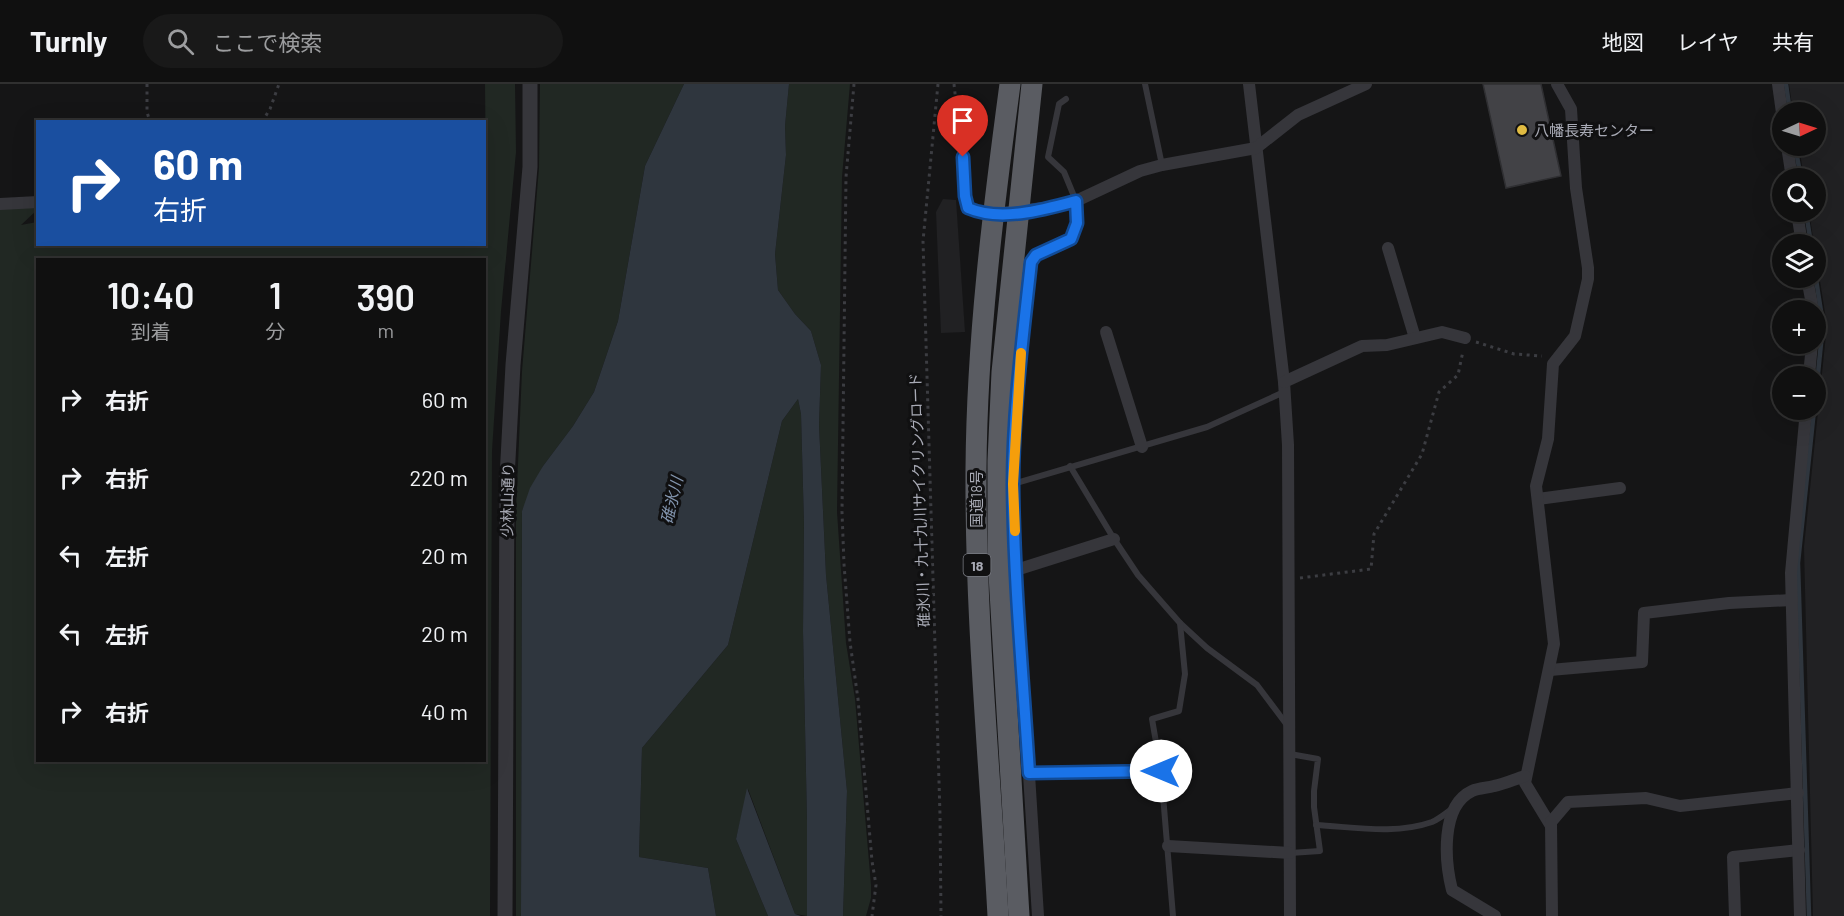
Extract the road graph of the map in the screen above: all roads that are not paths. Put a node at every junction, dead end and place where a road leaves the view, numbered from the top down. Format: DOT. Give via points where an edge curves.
graph roads {
  1 [pos="530,84"];
  2 [pos="1010,84"];
  3 [pos="1032,84"];
  4 [pos="1145,84"];
  5 [pos="1249,84"];
  6 [pos="1366,84"];
  7 [pos="1557,84"];
  8 [pos="1778,84"];
  9 [pos="1066,99"];
  10 [pos="1781,102"];
  11 [pos="962,137"];
  12 [pos="1256,148"];
  13 [pos="1162,165"];
  14 [pos="1076,201"];
  15 [pos="36,202"];
  16 [pos="0,204"];
  17 [pos="1020,212"];
  18 [pos="993,214"];
  19 [pos="1388,248"];
  20 [pos="1106,332"];
  21 [pos="1414,338"];
  22 [pos="1465,338"];
  23 [pos="1284,387"];
  24 [pos="1805,420"];
  25 [pos="1142,447"];
  26 [pos="1070,466"];
  27 [pos="1013,484"];
  28 [pos="1620,488"];
  29 [pos="1538,499"];
  30 [pos="1114,539"];
  31 [pos="1016,570"];
  32 [pos="1792,600"];
  33 [pos="1180,623"];
  34 [pos="1550,670"];
  35 [pos="1290,728"];
  36 [pos="1290,754"];
  37 [pos="1161,771"];
  38 [pos="1029,773"];
  39 [pos="1526,776"];
  40 [pos="1798,793"];
  41 [pos="1454,808"];
  42 [pos="1316,825"];
  43 [pos="1551,826"];
  44 [pos="1168,846"];
  45 [pos="1799,850"];
  46 [pos="1290,853"];
  47 [pos="505,916"];
  48 [pos="998,916"];
  49 [pos="1019,916"];
  50 [pos="1038,916"];
  51 [pos="1173,916"];
  52 [pos="1290,916"];
  53 [pos="1495,916"];
  54 [pos="1552,916"];
  55 [pos="1735,916"];
  56 [pos="1800,916"];
  1 -- 47 [label="street, 少林山通り" via="530,167 507,478"];
  2 -- 18 [label="highway, 国道18号 / 18"];
  3 -- 17 [label="highway, 国道18号 / 18"];
  4 -- 13 [label="lane"];
  5 -- 12 [label="street"];
  6 -- 12 [label="street" via="1298,115"];
  7 -- 29 [label="street" via="1571,109 1588,279 1575,336 1553,364 1548,439 1536,486"];
  8 -- 10 [label="street"];
  9 -- 14 [label="lane" via="1059,104 1048,157 1064,172"];
  11 -- 18 [label="lane" via="968,208"];
  12 -- 13 [label="street"];
  12 -- 23 [label="street"];
  13 -- 14 [label="street"];
  14 -- 17 [label="street"];
  14 -- 27 [label="street" via="1077,223 1071,239 1036,255 1031,262 1019,371"];
  15 -- 16 [label="street"];
  17 -- 18 [label="street"];
  17 -- 49 [label="highway, 国道18号 / 18" via="1002,372 998,461 998,557"];
  18 -- 48 [label="highway, 国道18号 / 18" via="978,382 976,560"];
  19 -- 21 [label="street"];
  20 -- 25 [label="street"];
  21 -- 22 [label="street" via="1442,332"];
  21 -- 23 [label="street" via="1362,346"];
  23 -- 25 [label="lane" via="1207,427"];
  23 -- 35 [label="street"];
  24 -- 32 [label="street"];
  25 -- 26 [label="lane"];
  26 -- 27 [label="lane"];
  26 -- 30 [label="lane"];
  27 -- 31 [label="street"];
  28 -- 29 [label="street"];
  29 -- 34 [label="street" via="1554,644"];
  30 -- 31 [label="street"];
  30 -- 33 [label="lane" via="1138,575"];
  31 -- 38 [label="street"];
  32 -- 34 [label="street" via="1644,613 1642,663"];
  32 -- 40 [label="street"];
  33 -- 35 [label="lane" via="1257,685"];
  33 -- 37 [label="lane" via="1185,674 1179,711 1152,719"];
  34 -- 39 [label="street"];
  35 -- 36 [label="street"];
  36 -- 42 [label="lane" via="1318,759 1314,791"];
  36 -- 46 [label="street"];
  37 -- 38 [label="lane"];
  37 -- 44 [label="lane"];
  38 -- 50 [label="street"];
  39 -- 41 [label="street" via="1470,792"];
  39 -- 43 [label="street" via="1525,783"];
  40 -- 43 [label="street" via="1680,806 1646,798 1568,802"];
  40 -- 45 [label="street"];
  41 -- 42 [label="lane" via="1434,821 1405,829"];
  41 -- 53 [label="street" via="1447,849 1452,890"];
  42 -- 46 [label="lane" via="1320,851"];
  43 -- 54 [label="street"];
  44 -- 46 [label="street"];
  44 -- 51 [label="lane"];
  45 -- 55 [label="street" via="1733,857"];
  45 -- 56 [label="street"];
  46 -- 52 [label="street"];
}
